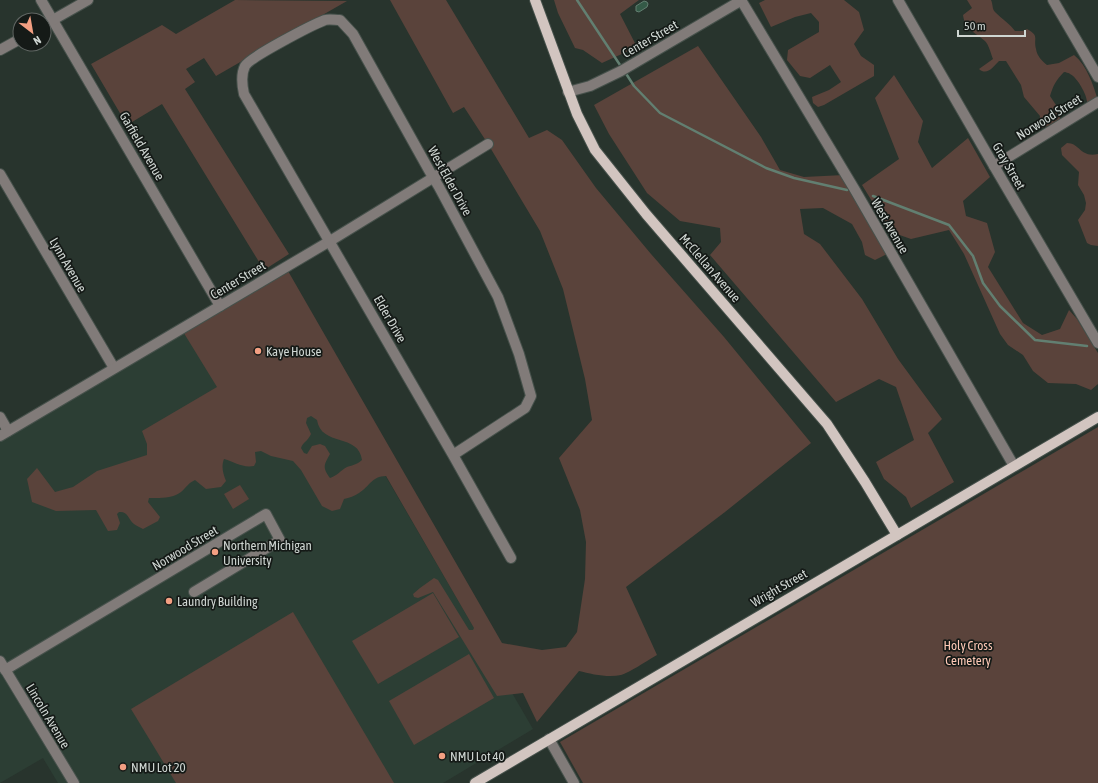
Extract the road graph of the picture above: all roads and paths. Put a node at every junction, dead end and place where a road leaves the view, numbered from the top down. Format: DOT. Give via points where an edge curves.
graph roads {
  1 [pos="41,0"];
  2 [pos="88,0"];
  3 [pos="535,0"];
  4 [pos="742,0"];
  5 [pos="898,0"];
  6 [pos="1053,0"];
  7 [pos="45,12"];
  8 [pos="52,20"];
  9 [pos="52,29"];
  10 [pos="12,43"];
  11 [pos="0,50"];
  12 [pos="1098,77"];
  13 [pos="568,92"];
  14 [pos="244,94"];
  15 [pos="1098,102"];
  16 [pos="488,144"];
  17 [pos="994,166"];
  18 [pos="0,174"];
  19 [pos="433,178"];
  20 [pos="330,241"];
  21 [pos="220,306"];
  22 [pos="1098,343"];
  23 [pos="114,368"];
  24 [pos="0,417"];
  25 [pos="1098,417"];
  26 [pos="4,433"];
  27 [pos="453,455"];
  28 [pos="1014,466"];
  29 [pos="897,535"];
  30 [pos="511,558"];
  31 [pos="194,592"];
  32 [pos="2,666"];
  33 [pos="549,739"];
  34 [pos="74,783"];
  35 [pos="475,783"];
  36 [pos="574,783"];
  1 -- 7 [label="street, Garfield Avenue"];
  2 -- 8 [label="street"];
  3 -- 13 [label="main road, McClellan Avenue"];
  4 -- 13 [label="street, Center Street" via="621,70 590,86"];
  4 -- 28 [label="street, West Avenue"];
  5 -- 17 [label="street, Gray Street"];
  6 -- 12 [label="street"];
  9 -- 21 [label="street, Garfield Avenue"];
  10 -- 11 [label="street"];
  13 -- 29 [label="main road, McClellan Avenue" via="595,150 646,214 827,424"];
  14 -- 19 [label="street, West Elder Drive" via="242,82 245,66 257,56 326,20 340,20 353,34"];
  14 -- 20 [label="street, Elder Drive"];
  15 -- 17 [label="street, Norwood Street"];
  16 -- 19 [label="street, Center Street"];
  17 -- 22 [label="street, Gray Street"];
  18 -- 23 [label="street, Lynn Avenue"];
  19 -- 20 [label="street, Center Street"];
  19 -- 27 [label="street, West Elder Drive" via="498,297 531,396 525,408"];
  20 -- 21 [label="street, Center Street"];
  20 -- 27 [label="street, Elder Drive"];
  21 -- 23 [label="street, Center Street"];
  23 -- 26 [label="street, Center Street"];
  24 -- 26 [label="street"];
  25 -- 28 [label="main road, Wright Street"];
  27 -- 30 [label="street, Elder Drive"];
  28 -- 29 [label="main road, Wright Street"];
  29 -- 33 [label="main road, Wright Street"];
  31 -- 32 [label="street, Norwood Street" via="280,540 266,514"];
  32 -- 34 [label="street, Lincoln Avenue"];
  33 -- 35 [label="main road, Wright Street"];
  33 -- 36 [label="street"];
}
